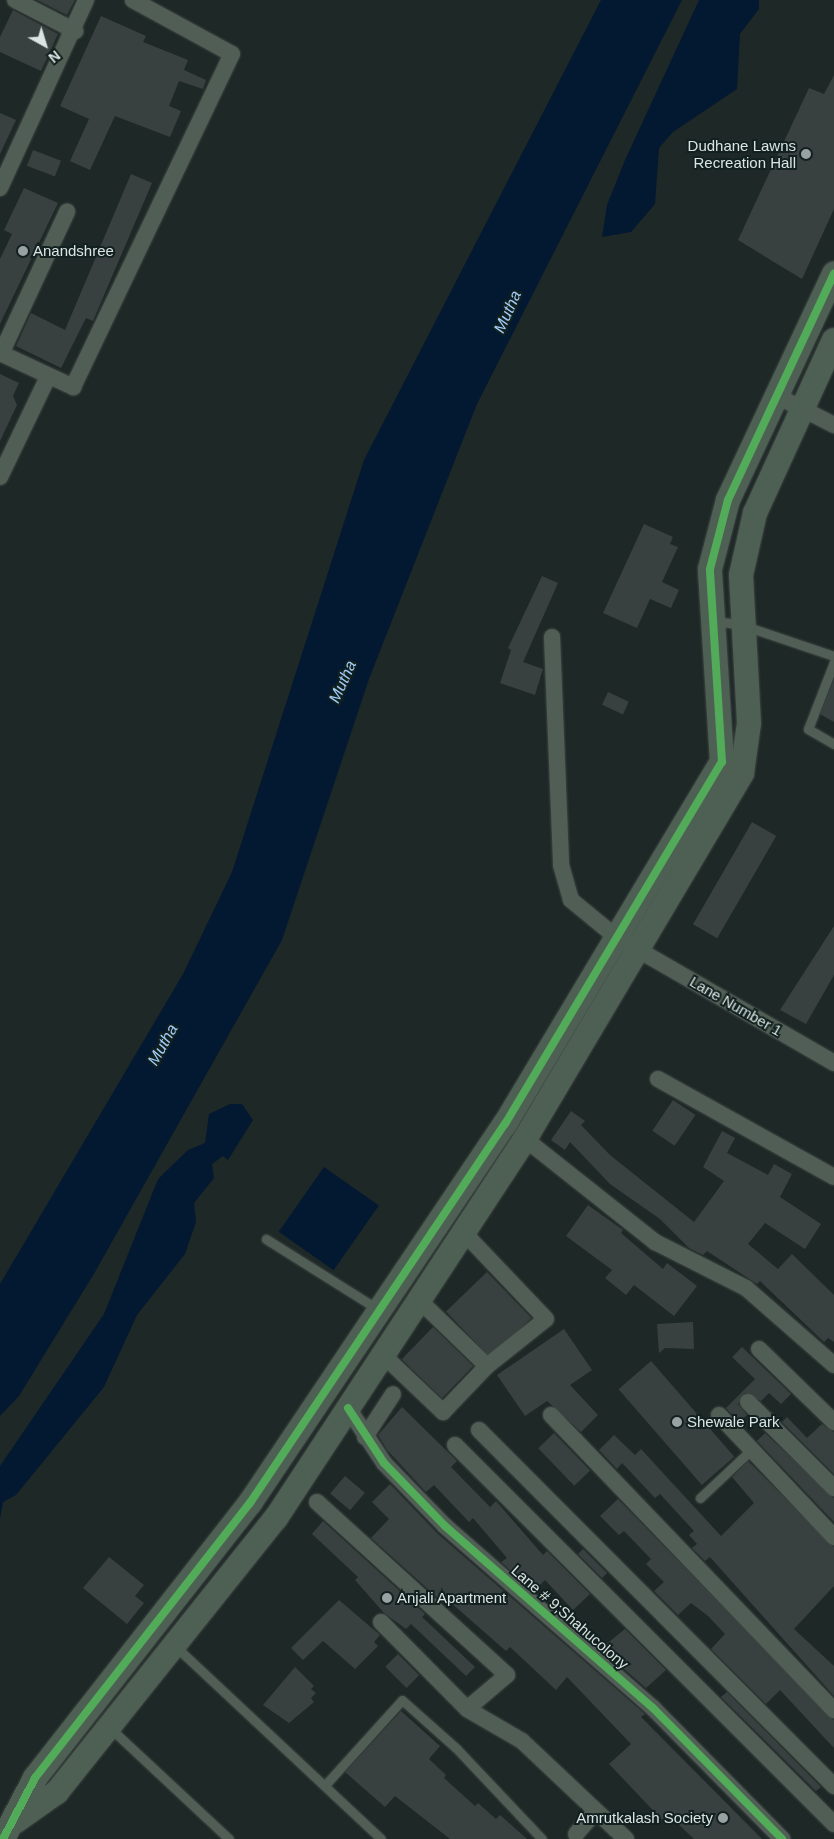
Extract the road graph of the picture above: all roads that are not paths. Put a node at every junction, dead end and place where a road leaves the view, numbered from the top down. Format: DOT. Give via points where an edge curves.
graph roads {
  1 [pos="15,0"];
  2 [pos="86,0"];
  3 [pos="133,0"];
  4 [pos="75,31"];
  5 [pos="0,188"];
  6 [pos="67,212"];
  7 [pos="834,274"];
  8 [pos="834,340"];
  9 [pos="0,354"];
  10 [pos="47,379"];
  11 [pos="777,396"];
  12 [pos="802,410"];
  13 [pos="834,425"];
  14 [pos="0,477"];
  15 [pos="713,620"];
  16 [pos="742,625"];
  17 [pos="552,637"];
  18 [pos="834,656"];
  19 [pos="834,662"];
  20 [pos="834,744"];
  21 [pos="616,937"];
  22 [pos="637,950"];
  23 [pos="834,1063"];
  24 [pos="658,1079"];
  25 [pos="525,1140"];
  26 [pos="834,1177"];
  27 [pos="464,1234"];
  28 [pos="266,1239"];
  29 [pos="421,1302"];
  30 [pos="379,1310"];
  31 [pos="759,1349"];
  32 [pos="383,1355"];
  33 [pos="834,1365"];
  34 [pos="487,1366"];
  35 [pos="393,1394"];
  36 [pos="748,1402"];
  37 [pos="348,1408"];
  38 [pos="550,1415"];
  39 [pos="719,1415"];
  40 [pos="834,1422"];
  41 [pos="479,1430"];
  42 [pos="365,1437"];
  43 [pos="455,1445"];
  44 [pos="752,1449"];
  45 [pos="834,1488"];
  46 [pos="700,1498"];
  47 [pos="317,1502"];
  48 [pos="834,1537"];
  49 [pos="381,1622"];
  50 [pos="172,1643"];
  51 [pos="468,1709"];
  52 [pos="834,1710"];
  53 [pos="109,1726"];
  54 [pos="326,1784"];
  55 [pos="834,1786"];
  56 [pos="596,1810"];
  57 [pos="834,1824"];
  58 [pos="9,1834"];
  59 [pos="576,1834"];
  60 [pos="229,1839"];
  61 [pos="381,1839"];
  62 [pos="542,1839"];
  63 [pos="626,1839"];
  64 [pos="782,1839"];
  1 -- 4 [label="street"];
  2 -- 4 [label="street"];
  3 -- 10 [label="street" via="232,54 73,387"];
  4 -- 5 [label="street"];
  6 -- 9 [label="street"];
  7 -- 11 [label="street"];
  8 -- 12 [label="street"];
  9 -- 10 [label="street"];
  10 -- 14 [label="street"];
  11 -- 12 [label="street"];
  11 -- 15 [label="street" via="728,500 710,569"];
  12 -- 13 [label="street"];
  12 -- 16 [label="street" via="755,513 740,575"];
  15 -- 16 [label="lane"];
  15 -- 21 [label="street" via="722,762"];
  16 -- 18 [label="lane"];
  16 -- 22 [label="street" via="749,723 742,773"];
  17 -- 21 [label="street, Lane Number 1" via="564,887 580,911"];
  19 -- 20 [label="lane" via="808,729"];
  21 -- 22 [label="street, Lane Number 1"];
  21 -- 30 [label="street" via="504,1124"];
  22 -- 23 [label="street, Lane Number 1"];
  22 -- 25 [label="street"];
  24 -- 26 [label="street"];
  25 -- 27 [label="street"];
  25 -- 33 [label="street" via="655,1242 746,1288"];
  27 -- 29 [label="street"];
  27 -- 34 [label="street" via="546,1319"];
  28 -- 30 [label="lane"];
  29 -- 32 [label="street"];
  29 -- 34 [label="street"];
  30 -- 58 [label="street" via="250,1503 36,1778"];
  31 -- 40 [label="street"];
  32 -- 34 [label="street" via="443,1412"];
  32 -- 37 [label="street"];
  35 -- 42 [label="street"];
  36 -- 45 [label="street"];
  37 -- 42 [label="street, Lane # 9;Shahucolony"];
  37 -- 50 [label="street" via="276,1518"];
  38 -- 52 [label="street"];
  39 -- 44 [label="street"];
  41 -- 55 [label="street"];
  42 -- 64 [label="street, Lane # 9;Shahucolony" via="384,1463 445,1526 653,1708"];
  43 -- 57 [label="street"];
  44 -- 46 [label="lane"];
  44 -- 48 [label="street"];
  47 -- 51 [label="street" via="506,1675"];
  49 -- 51 [label="street"];
  50 -- 53 [label="street"];
  50 -- 54 [label="lane"];
  51 -- 56 [label="street" via="522,1741"];
  53 -- 58 [label="street" via="57,1792"];
  53 -- 60 [label="lane"];
  54 -- 61 [label="lane"];
  54 -- 62 [label="lane" via="402,1700 456,1748"];
  56 -- 59 [label="street"];
  56 -- 63 [label="street"];
}
